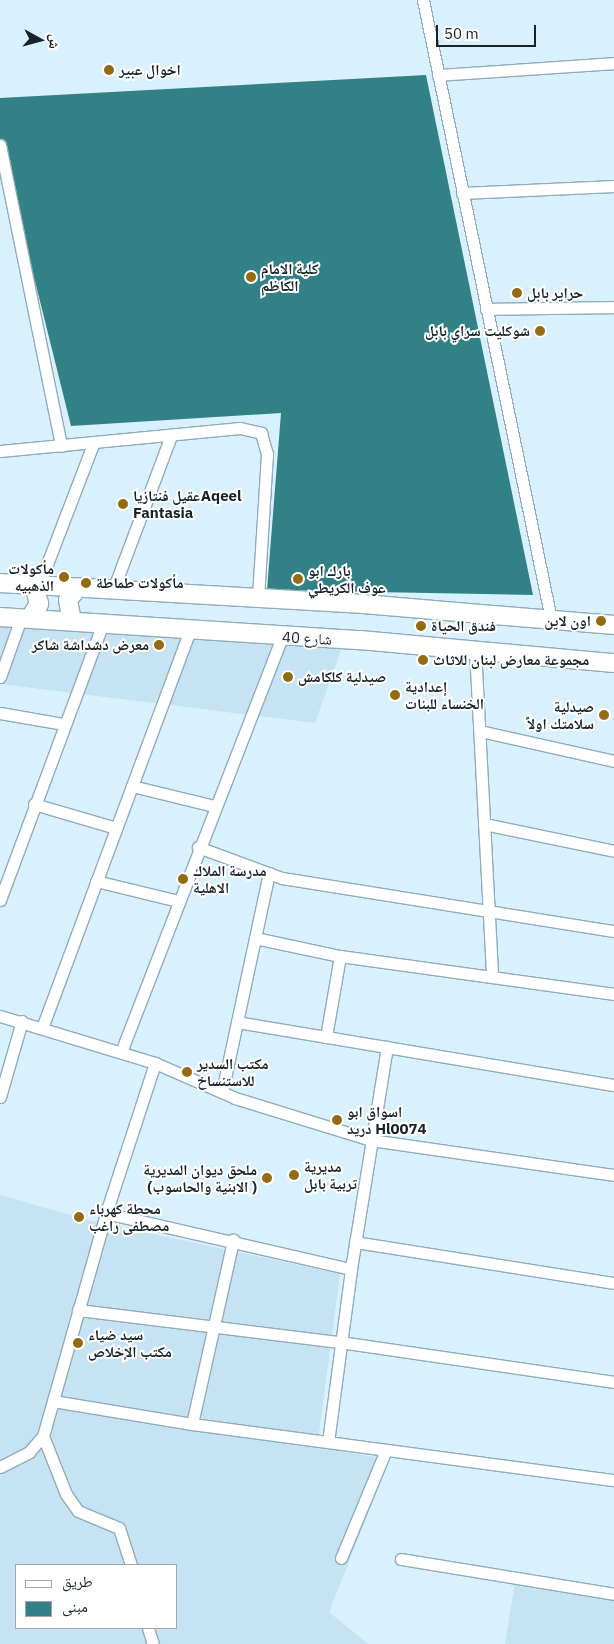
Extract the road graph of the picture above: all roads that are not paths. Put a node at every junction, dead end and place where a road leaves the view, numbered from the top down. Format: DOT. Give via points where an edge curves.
graph roads {
  1 [pos="423,0"];
  2 [pos="614,63"];
  3 [pos="438,75"];
  4 [pos="0,145"];
  5 [pos="3,167"];
  6 [pos="614,186"];
  7 [pos="462,192"];
  8 [pos="614,307"];
  9 [pos="486,309"];
  10 [pos="170,436"];
  11 [pos="93,444"];
  12 [pos="60,446"];
  13 [pos="0,451"];
  14 [pos="0,583"];
  15 [pos="36,585"];
  16 [pos="78,587"];
  17 [pos="113,590"];
  18 [pos="258,598"];
  19 [pos="0,617"];
  20 [pos="25,618"];
  21 [pos="551,620"];
  22 [pos="72,621"];
  23 [pos="103,623"];
  24 [pos="614,625"];
  25 [pos="191,628"];
  26 [pos="282,636"];
  27 [pos="475,649"];
  28 [pos="614,663"];
  29 [pos="0,678"];
  30 [pos="0,714"];
  31 [pos="64,724"];
  32 [pos="480,731"];
  33 [pos="614,761"];
  34 [pos="132,786"];
  35 [pos="34,804"];
  36 [pos="214,806"];
  37 [pos="484,824"];
  38 [pos="116,828"];
  39 [pos="198,848"];
  40 [pos="614,850"];
  41 [pos="269,874"];
  42 [pos="96,881"];
  43 [pos="0,900"];
  44 [pos="178,901"];
  45 [pos="488,912"];
  46 [pos="614,931"];
  47 [pos="255,938"];
  48 [pos="340,956"];
  49 [pos="492,977"];
  50 [pos="614,994"];
  51 [pos="0,1016"];
  52 [pos="22,1021"];
  53 [pos="237,1022"];
  54 [pos="42,1028"];
  55 [pos="326,1037"];
  56 [pos="387,1047"];
  57 [pos="121,1052"];
  58 [pos="155,1063"];
  59 [pos="614,1085"];
  60 [pos="222,1092"];
  61 [pos="0,1097"];
  62 [pos="371,1140"];
  63 [pos="614,1175"];
  64 [pos="106,1213"];
  65 [pos="233,1240"];
  66 [pos="356,1242"];
  67 [pos="351,1269"];
  68 [pos="614,1283"];
  69 [pos="78,1310"];
  70 [pos="215,1327"];
  71 [pos="340,1342"];
  72 [pos="614,1382"];
  73 [pos="53,1401"];
  74 [pos="192,1424"];
  75 [pos="43,1436"];
  76 [pos="328,1442"];
  77 [pos="386,1450"];
  78 [pos="0,1467"];
  79 [pos="614,1480"];
  80 [pos="341,1558"];
  81 [pos="400,1559"];
  82 [pos="131,1564"];
  83 [pos="614,1594"];
  84 [pos="148,1629"];
  85 [pos="153,1644"];
  1 -- 3 [label="street"];
  2 -- 3 [label="street"];
  3 -- 7 [label="street"];
  4 -- 5 [label="street"];
  5 -- 12 [label="street"];
  6 -- 7 [label="street"];
  7 -- 9 [label="street"];
  8 -- 9 [label="street"];
  9 -- 21 [label="street"];
  10 -- 11 [label="street"];
  10 -- 17 [label="street"];
  10 -- 18 [label="street" via="240,428 261,433 267,454"];
  11 -- 12 [label="street"];
  11 -- 15 [label="street"];
  12 -- 13 [label="street"];
  14 -- 15 [label="main road"];
  15 -- 16 [label="main road"];
  15 -- 20 [label="main road" via="39,604"];
  16 -- 17 [label="main road"];
  16 -- 22 [label="main road" via="68,600"];
  17 -- 18 [label="main road"];
  18 -- 21 [label="main road"];
  19 -- 20 [label="main road, شارع 40"];
  20 -- 22 [label="main road, شارع 40"];
  20 -- 29 [label="street"];
  21 -- 24 [label="main road"];
  22 -- 23 [label="main road, شارع 40"];
  23 -- 25 [label="main road, شارع 40"];
  23 -- 31 [label="street"];
  25 -- 26 [label="main road, شارع 40"];
  25 -- 34 [label="street"];
  26 -- 27 [label="main road, شارع 40"];
  26 -- 36 [label="street"];
  27 -- 28 [label="main road, شارع 40"];
  27 -- 32 [label="street"];
  30 -- 31 [label="street"];
  31 -- 35 [label="street"];
  32 -- 33 [label="street"];
  32 -- 37 [label="street"];
  34 -- 36 [label="street"];
  34 -- 38 [label="street"];
  35 -- 38 [label="street"];
  35 -- 43 [label="street"];
  36 -- 39 [label="street"];
  37 -- 40 [label="street"];
  37 -- 45 [label="street"];
  38 -- 42 [label="street"];
  39 -- 41 [label="street"];
  39 -- 44 [label="street"];
  41 -- 45 [label="street"];
  41 -- 47 [label="street"];
  42 -- 44 [label="street"];
  42 -- 54 [label="street"];
  44 -- 57 [label="street"];
  45 -- 46 [label="street"];
  45 -- 49 [label="street"];
  47 -- 48 [label="street"];
  47 -- 53 [label="street"];
  48 -- 49 [label="street"];
  48 -- 55 [label="street"];
  49 -- 50 [label="street"];
  51 -- 52 [label="street"];
  52 -- 54 [label="street"];
  52 -- 61 [label="street"];
  53 -- 55 [label="street"];
  53 -- 60 [label="street"];
  54 -- 57 [label="street"];
  55 -- 56 [label="street"];
  56 -- 59 [label="street"];
  56 -- 62 [label="street"];
  57 -- 58 [label="street"];
  58 -- 60 [label="street"];
  58 -- 64 [label="street"];
  60 -- 62 [label="street"];
  62 -- 63 [label="street"];
  62 -- 66 [label="street"];
  64 -- 65 [label="street"];
  64 -- 69 [label="street"];
  65 -- 67 [label="street"];
  65 -- 70 [label="street"];
  66 -- 67 [label="street"];
  66 -- 68 [label="street"];
  67 -- 71 [label="street"];
  69 -- 70 [label="street"];
  69 -- 73 [label="street"];
  70 -- 71 [label="street"];
  70 -- 74 [label="street"];
  71 -- 72 [label="street"];
  71 -- 76 [label="street"];
  73 -- 74 [label="street"];
  73 -- 75 [label="street"];
  74 -- 76 [label="street"];
  75 -- 78 [label="street" via="29,1452"];
  75 -- 82 [label="street" via="74,1505 100,1522 119,1528"];
  76 -- 77 [label="street"];
  77 -- 79 [label="street"];
  77 -- 80 [label="street"];
  81 -- 83 [label="street"];
  84 -- 85 [label="street"];
}
